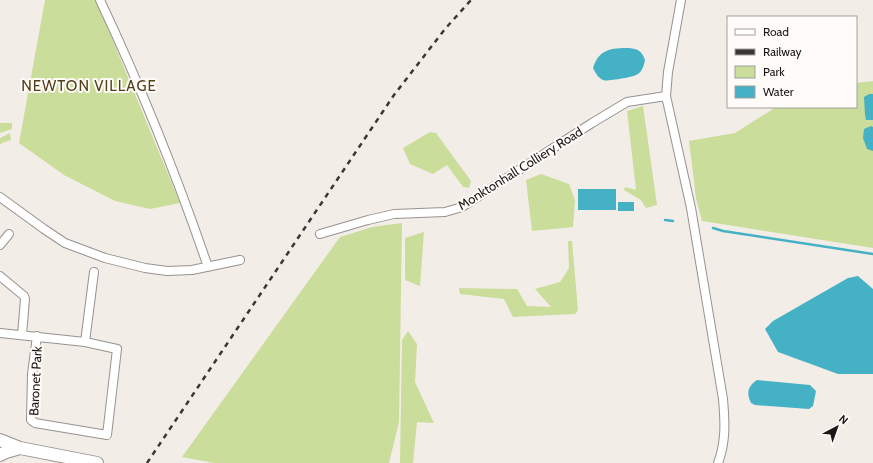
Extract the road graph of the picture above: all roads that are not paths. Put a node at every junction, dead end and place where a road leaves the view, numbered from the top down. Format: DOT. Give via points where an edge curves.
graph roads {
  1 [pos="100,0"];
  2 [pos="681,0"];
  3 [pos="666,96"];
  4 [pos="0,197"];
  5 [pos="9,234"];
  6 [pos="320,234"];
  7 [pos="0,246"];
  8 [pos="240,260"];
  9 [pos="208,267"];
  10 [pos="94,272"];
  11 [pos="0,276"];
  12 [pos="0,333"];
  13 [pos="22,335"];
  14 [pos="37,336"];
  15 [pos="85,342"];
  16 [pos="0,440"];
  17 [pos="20,448"];
  18 [pos="0,455"];
  19 [pos="97,463"];
  20 [pos="718,463"];
  1 -- 9 [label="street" via="157,128"];
  2 -- 3 [label="street"];
  3 -- 6 [label="street, Monktonhall Colliery Road" via="627,102 462,207 445,212 394,214"];
  3 -- 20 [label="street" via="691,208 723,399 726,430"];
  4 -- 9 [label="street" via="65,243 105,258 167,271"];
  5 -- 7 [label="street"];
  8 -- 9 [label="street"];
  10 -- 15 [label="street"];
  11 -- 13 [label="street, Baronet Park" via="24,296"];
  12 -- 13 [label="street, Baronet Park"];
  13 -- 14 [label="street, Baronet Park"];
  14 -- 15 [label="street, Baronet Park"];
  14 -- 15 [label="street, Baronet Park" via="32,374 31,420 35,424 107,435 116,349"];
  16 -- 17 [label="main road"];
  17 -- 18 [label="main road"];
  17 -- 19 [label="main road"];
}
